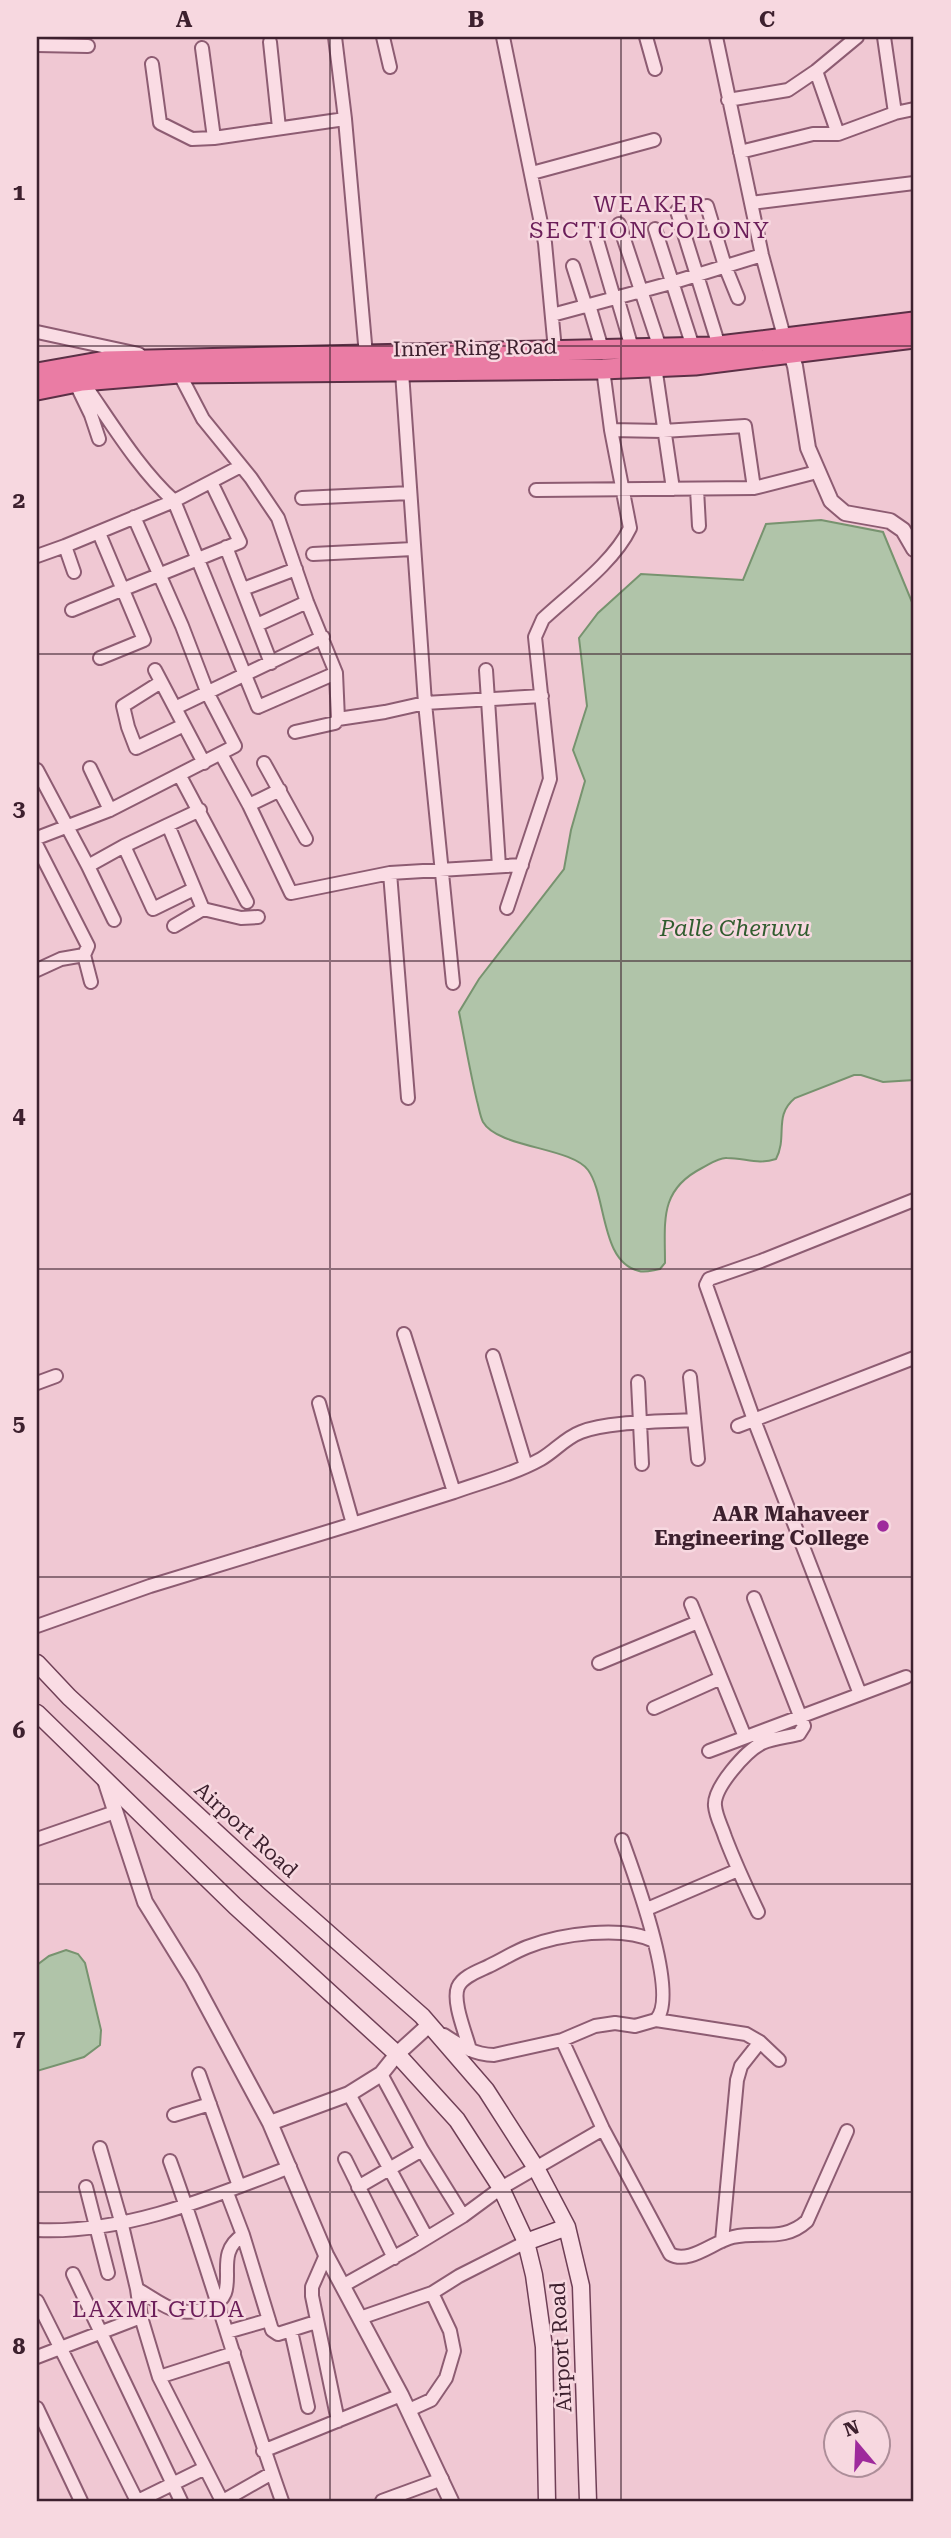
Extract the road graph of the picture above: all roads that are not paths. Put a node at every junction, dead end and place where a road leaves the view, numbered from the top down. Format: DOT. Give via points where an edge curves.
graph roads {
  1 [pos="335,37"];
  2 [pos="383,37"];
  3 [pos="503,37"];
  4 [pos="646,37"];
  5 [pos="716,37"];
  6 [pos="857,37"];
  7 [pos="884,37"];
  8 [pos="270,41"];
  9 [pos="37,45"];
  10 [pos="88,46"];
  11 [pos="202,48"];
  12 [pos="152,64"];
  13 [pos="390,67"];
  14 [pos="655,69"];
  15 [pos="816,71"];
  16 [pos="728,100"];
  17 [pos="914,109"];
  18 [pos="895,113"];
  19 [pos="345,119"];
  20 [pos="279,128"];
  21 [pos="838,134"];
  22 [pos="214,138"];
  23 [pos="654,139"];
  24 [pos="740,152"];
  25 [pos="532,173"];
  26 [pos="914,183"];
  27 [pos="751,203"];
  28 [pos="707,206"];
  29 [pos="677,211"];
  30 [pos="619,224"];
  31 [pos="655,229"];
  32 [pos="595,233"];
  33 [pos="762,255"];
  34 [pos="725,265"];
  35 [pos="573,266"];
  36 [pos="697,274"];
  37 [pos="671,284"];
  38 [pos="640,290"];
  39 [pos="615,298"];
  40 [pos="738,298"];
  41 [pos="587,306"];
  42 [pos="552,315"];
  43 [pos="914,322"];
  44 [pos="37,332"];
  45 [pos="914,338"];
  46 [pos="719,346"];
  47 [pos="788,346"];
  48 [pos="693,347"];
  49 [pos="632,348"];
  50 [pos="602,349"];
  51 [pos="555,350"];
  52 [pos="366,355"];
  53 [pos="658,357"];
  54 [pos="174,367"];
  55 [pos="603,369"];
  56 [pos="402,372"];
  57 [pos="37,373"];
  58 [pos="79,382"];
  59 [pos="37,390"];
  60 [pos="611,430"];
  61 [pos="663,432"];
  62 [pos="99,439"];
  63 [pos="241,466"];
  64 [pos="817,472"];
  65 [pos="211,482"];
  66 [pos="754,488"];
  67 [pos="622,489"];
  68 [pos="673,489"];
  69 [pos="697,489"];
  70 [pos="536,490"];
  71 [pos="410,493"];
  72 [pos="302,498"];
  73 [pos="174,501"];
  74 [pos="134,517"];
  75 [pos="699,526"];
  76 [pos="99,533"];
  77 [pos="65,547"];
  78 [pos="226,547"];
  79 [pos="413,549"];
  80 [pos="914,549"];
  81 [pos="313,554"];
  82 [pos="37,556"];
  83 [pos="197,559"];
  84 [pos="296,569"];
  85 [pos="74,572"];
  86 [pos="159,575"];
  87 [pos="243,589"];
  88 [pos="123,590"];
  89 [pos="307,602"];
  90 [pos="72,610"];
  91 [pos="257,625"];
  92 [pos="323,637"];
  93 [pos="100,658"];
  94 [pos="271,663"];
  95 [pos="486,670"];
  96 [pos="336,673"];
  97 [pos="244,675"];
  98 [pos="208,694"];
  99 [pos="542,696"];
  100 [pos="488,699"];
  101 [pos="425,703"];
  102 [pos="175,708"];
  103 [pos="338,719"];
  104 [pos="184,725"];
  105 [pos="295,732"];
  106 [pos="221,754"];
  107 [pos="204,763"];
  108 [pos="264,763"];
  109 [pos="90,768"];
  110 [pos="37,770"];
  111 [pos="180,776"];
  112 [pos="280,790"];
  113 [pos="42,794"];
  114 [pos="249,805"];
  115 [pos="110,810"];
  116 [pos="200,810"];
  117 [pos="168,825"];
  118 [pos="68,828"];
  119 [pos="37,838"];
  120 [pos="306,839"];
  121 [pos="37,846"];
  122 [pos="124,846"];
  123 [pos="522,865"];
  124 [pos="88,866"];
  125 [pos="499,866"];
  126 [pos="442,869"];
  127 [pos="390,873"];
  128 [pos="194,890"];
  129 [pos="247,902"];
  130 [pos="507,908"];
  131 [pos="202,909"];
  132 [pos="258,917"];
  133 [pos="114,920"];
  134 [pos="174,926"];
  135 [pos="84,955"];
  136 [pos="37,970"];
  137 [pos="91,982"];
  138 [pos="453,983"];
  139 [pos="408,1098"];
  140 [pos="914,1200"];
  141 [pos="404,1334"];
  142 [pos="493,1356"];
  143 [pos="914,1358"];
  144 [pos="57,1376"];
  145 [pos="690,1377"];
  146 [pos="37,1382"];
  147 [pos="638,1382"];
  148 [pos="318,1404"];
  149 [pos="694,1420"];
  150 [pos="754,1420"];
  151 [pos="641,1424"];
  152 [pos="738,1426"];
  153 [pos="698,1459"];
  154 [pos="642,1464"];
  155 [pos="526,1466"];
  156 [pos="454,1492"];
  157 [pos="353,1524"];
  158 [pos="754,1598"];
  159 [pos="691,1604"];
  160 [pos="698,1622"];
  161 [pos="37,1626"];
  162 [pos="37,1663"];
  163 [pos="599,1663"];
  164 [pos="906,1677"];
  165 [pos="721,1678"];
  166 [pos="860,1695"];
  167 [pos="654,1708"];
  168 [pos="37,1713"];
  169 [pos="800,1717"];
  170 [pos="745,1737"];
  171 [pos="709,1751"];
  172 [pos="105,1780"];
  173 [pos="115,1812"];
  174 [pos="37,1839"];
  175 [pos="622,1840"];
  176 [pos="738,1870"];
  177 [pos="647,1909"];
  178 [pos="758,1912"];
  179 [pos="654,1941"];
  180 [pos="656,2020"];
  181 [pos="429,2025"];
  182 [pos="562,2040"];
  183 [pos="760,2042"];
  184 [pos="470,2050"];
  185 [pos="397,2054"];
  186 [pos="779,2060"];
  187 [pos="198,2074"];
  188 [pos="381,2074"];
  189 [pos="349,2094"];
  190 [pos="209,2104"];
  191 [pos="174,2115"];
  192 [pos="270,2123"];
  193 [pos="603,2129"];
  194 [pos="847,2132"];
  195 [pos="100,2148"];
  196 [pos="422,2150"];
  197 [pos="345,2159"];
  198 [pos="170,2161"];
  199 [pos="290,2167"];
  200 [pos="389,2168"];
  201 [pos="536,2168"];
  202 [pos="86,2186"];
  203 [pos="239,2186"];
  204 [pos="358,2187"];
  205 [pos="501,2188"];
  206 [pos="227,2193"];
  207 [pos="187,2206"];
  208 [pos="463,2216"];
  209 [pos="121,2221"];
  210 [pos="567,2227"];
  211 [pos="95,2228"];
  212 [pos="37,2230"];
  213 [pos="243,2235"];
  214 [pos="426,2238"];
  215 [pos="722,2241"];
  216 [pos="527,2242"];
  217 [pos="326,2255"];
  218 [pos="394,2258"];
  219 [pos="108,2273"];
  220 [pos="73,2274"];
  221 [pos="344,2285"];
  222 [pos="137,2289"];
  223 [pos="432,2293"];
  224 [pos="37,2301"];
  225 [pos="218,2304"];
  226 [pos="141,2317"];
  227 [pos="360,2318"];
  228 [pos="269,2320"];
  229 [pos="316,2322"];
  230 [pos="291,2331"];
  231 [pos="227,2332"];
  232 [pos="100,2333"];
  233 [pos="61,2348"];
  234 [pos="234,2353"];
  235 [pos="37,2357"];
  236 [pos="159,2377"];
  237 [pos="401,2395"];
  238 [pos="308,2407"];
  239 [pos="37,2408"];
  240 [pos="408,2410"];
  241 [pos="338,2421"];
  242 [pos="263,2451"];
  243 [pos="205,2469"];
  244 [pos="272,2473"];
  245 [pos="442,2479"];
  246 [pos="173,2485"];
  247 [pos="82,2501"];
  248 [pos="138,2501"];
  249 [pos="180,2501"];
  250 [pos="222,2501"];
  251 [pos="282,2501"];
  252 [pos="382,2501"];
  253 [pos="451,2501"];
  254 [pos="547,2501"];
  255 [pos="588,2501"];
  1 -- 19 [label="street"];
  2 -- 13 [label="street"];
  3 -- 25 [label="street"];
  4 -- 14 [label="street"];
  5 -- 16 [label="street"];
  6 -- 15 [label="street"];
  7 -- 18 [label="street"];
  8 -- 20 [label="street"];
  9 -- 10 [label="street"];
  11 -- 22 [label="street"];
  12 -- 22 [label="street" via="160,123 192,138"];
  15 -- 16 [label="street" via="788,90"];
  15 -- 21 [label="street"];
  16 -- 24 [label="street"];
  17 -- 18 [label="street"];
  18 -- 21 [label="street"];
  19 -- 20 [label="street"];
  19 -- 52 [label="street"];
  20 -- 22 [label="street"];
  21 -- 24 [label="street" via="813,134"];
  23 -- 25 [label="street"];
  24 -- 27 [label="street"];
  25 -- 42 [label="street"];
  26 -- 27 [label="street"];
  27 -- 33 [label="street"];
  28 -- 34 [label="street"];
  29 -- 36 [label="street"];
  30 -- 38 [label="street"];
  31 -- 37 [label="street"];
  32 -- 39 [label="street"];
  33 -- 34 [label="street"];
  33 -- 47 [label="street"];
  34 -- 36 [label="street"];
  34 -- 40 [label="street"];
  35 -- 41 [label="street"];
  36 -- 37 [label="street"];
  36 -- 46 [label="street"];
  37 -- 38 [label="street"];
  37 -- 48 [label="street"];
  38 -- 39 [label="street"];
  38 -- 53 [label="street"];
  39 -- 41 [label="street"];
  39 -- 49 [label="street"];
  41 -- 42 [label="street"];
  41 -- 50 [label="street"];
  42 -- 51 [label="street"];
  43 -- 47 [label="highway, Inner Ring Road"];
  44 -- 54 [label="street"];
  45 -- 47 [label="highway, Inner Ring Road"];
  46 -- 47 [label="highway, Inner Ring Road"];
  46 -- 48 [label="highway, Inner Ring Road"];
  47 -- 53 [label="highway, Inner Ring Road" via="695,365"];
  47 -- 64 [label="street"];
  48 -- 53 [label="highway, Inner Ring Road"];
  49 -- 50 [label="highway, Inner Ring Road"];
  49 -- 53 [label="highway, Inner Ring Road"];
  50 -- 51 [label="highway, Inner Ring Road"];
  51 -- 52 [label="highway, Inner Ring Road"];
  52 -- 54 [label="highway, Inner Ring Road"];
  53 -- 55 [label="highway, Inner Ring Road"];
  53 -- 61 [label="street"];
  54 -- 56 [label="highway, Inner Ring Road"];
  54 -- 57 [label="highway, Inner Ring Road" via="105,361"];
  54 -- 58 [label="highway, Inner Ring Road"];
  54 -- 63 [label="street" via="203,419"];
  55 -- 56 [label="highway, Inner Ring Road"];
  55 -- 60 [label="street"];
  56 -- 71 [label="street"];
  58 -- 59 [label="highway, Inner Ring Road"];
  58 -- 62 [label="street"];
  58 -- 73 [label="street"];
  60 -- 61 [label="street"];
  60 -- 67 [label="street"];
  61 -- 66 [label="street" via="745,426"];
  61 -- 68 [label="street"];
  63 -- 65 [label="street"];
  63 -- 84 [label="street" via="278,518"];
  64 -- 66 [label="street"];
  64 -- 80 [label="street" via="831,501 845,513 890,521 903,530"];
  65 -- 73 [label="street"];
  65 -- 78 [label="street" via="240,542"];
  66 -- 69 [label="street"];
  67 -- 68 [label="street"];
  67 -- 70 [label="street"];
  67 -- 99 [label="street" via="630,528 626,536 537,629"];
  68 -- 69 [label="street"];
  69 -- 75 [label="street"];
  71 -- 72 [label="street"];
  71 -- 79 [label="street"];
  73 -- 74 [label="street"];
  73 -- 83 [label="street"];
  74 -- 76 [label="street"];
  74 -- 86 [label="street"];
  76 -- 77 [label="street"];
  76 -- 88 [label="street"];
  77 -- 82 [label="street"];
  77 -- 85 [label="street"];
  78 -- 83 [label="street"];
  78 -- 87 [label="street"];
  79 -- 81 [label="street"];
  79 -- 101 [label="street"];
  83 -- 86 [label="street"];
  83 -- 97 [label="street"];
  84 -- 87 [label="street"];
  84 -- 89 [label="street"];
  86 -- 88 [label="street"];
  86 -- 98 [label="street"];
  87 -- 91 [label="street"];
  88 -- 90 [label="street"];
  88 -- 93 [label="street" via="144,640"];
  89 -- 91 [label="street"];
  89 -- 92 [label="street"];
  91 -- 94 [label="street"];
  92 -- 94 [label="street"];
  92 -- 96 [label="street"];
  94 -- 97 [label="street"];
  95 -- 100 [label="street"];
  96 -- 97 [label="street" via="258,707"];
  96 -- 103 [label="street"];
  97 -- 98 [label="street"];
  98 -- 102 [label="street"];
  98 -- 106 [label="street" via="234,743"];
  99 -- 100 [label="street"];
  99 -- 123 [label="street" via="550,779"];
  100 -- 101 [label="street"];
  100 -- 125 [label="street"];
  101 -- 103 [label="street"];
  101 -- 126 [label="street"];
  102 -- 104 [label="street"];
  102 -- 104 [label="street" via="158,676 123,706 136,748"];
  103 -- 105 [label="street"];
  104 -- 107 [label="street"];
  106 -- 107 [label="street"];
  106 -- 114 [label="street"];
  107 -- 111 [label="street"];
  108 -- 112 [label="street"];
  109 -- 115 [label="street"];
  110 -- 113 [label="street"];
  111 -- 115 [label="street"];
  111 -- 116 [label="street"];
  112 -- 114 [label="street"];
  112 -- 120 [label="street"];
  113 -- 118 [label="street"];
  114 -- 127 [label="street" via="291,893"];
  115 -- 118 [label="street"];
  116 -- 117 [label="street"];
  116 -- 129 [label="street"];
  117 -- 122 [label="street"];
  117 -- 128 [label="street"];
  118 -- 119 [label="street"];
  118 -- 124 [label="street"];
  121 -- 135 [label="street" via="88,946"];
  122 -- 124 [label="street"];
  122 -- 128 [label="street" via="153,909"];
  123 -- 125 [label="street"];
  123 -- 130 [label="street"];
  124 -- 133 [label="street"];
  125 -- 126 [label="street"];
  126 -- 127 [label="street"];
  126 -- 138 [label="street"];
  127 -- 139 [label="street"];
  128 -- 131 [label="street"];
  131 -- 132 [label="street"];
  131 -- 134 [label="street"];
  135 -- 136 [label="street"];
  135 -- 137 [label="street"];
  140 -- 150 [label="street" via="707,1281"];
  141 -- 156 [label="street"];
  142 -- 155 [label="street"];
  143 -- 150 [label="street"];
  144 -- 146 [label="street"];
  145 -- 149 [label="street"];
  147 -- 151 [label="street"];
  148 -- 157 [label="street"];
  149 -- 151 [label="street"];
  149 -- 153 [label="street"];
  150 -- 152 [label="street"];
  150 -- 166 [label="street"];
  151 -- 154 [label="street"];
  151 -- 155 [label="street" via="582,1432"];
  155 -- 156 [label="street"];
  156 -- 157 [label="street"];
  157 -- 161 [label="street"];
  158 -- 169 [label="street"];
  159 -- 160 [label="street"];
  160 -- 163 [label="street"];
  160 -- 165 [label="street"];
  162 -- 181 [label="main road, Airport Road"];
  164 -- 166 [label="street"];
  165 -- 167 [label="street"];
  165 -- 170 [label="street"];
  166 -- 169 [label="street"];
  168 -- 172 [label="main road, Airport Road"];
  169 -- 170 [label="street"];
  169 -- 176 [label="street" via="802,1732 758,1745 718,1792 716,1813"];
  170 -- 171 [label="street"];
  172 -- 173 [label="street, Airport Road"];
  172 -- 185 [label="main road, Airport Road"];
  173 -- 174 [label="street"];
  173 -- 192 [label="street, Airport Road" via="145,1902"];
  175 -- 177 [label="street"];
  176 -- 177 [label="street"];
  176 -- 178 [label="street"];
  177 -- 179 [label="street"];
  179 -- 180 [label="street" via="662,1978 662,2011"];
  179 -- 184 [label="street" via="606,1932 560,1937 528,1946 468,1977 458,1986 456,1999"];
  180 -- 182 [label="street" via="635,2026 595,2026"];
  180 -- 183 [label="street" via="746,2034"];
  181 -- 184 [label="street"];
  181 -- 185 [label="street"];
  181 -- 201 [label="main road, Airport Road" via="486,2090"];
  182 -- 184 [label="street" via="494,2055"];
  182 -- 193 [label="street"];
  183 -- 186 [label="street"];
  183 -- 215 [label="street" via="741,2066 737,2080"];
  185 -- 188 [label="street"];
  185 -- 205 [label="main road, Airport Road" via="457,2120"];
  187 -- 190 [label="street"];
  188 -- 189 [label="street"];
  188 -- 196 [label="street"];
  189 -- 192 [label="street"];
  189 -- 200 [label="street"];
  190 -- 191 [label="street"];
  190 -- 203 [label="street"];
  192 -- 199 [label="street, Airport Road"];
  193 -- 201 [label="street"];
  193 -- 215 [label="street" via="670,2254 688,2256"];
  194 -- 215 [label="street" via="807,2221 799,2228"];
  195 -- 209 [label="street"];
  196 -- 200 [label="street"];
  196 -- 208 [label="street"];
  197 -- 204 [label="street"];
  198 -- 207 [label="street"];
  199 -- 203 [label="street"];
  199 -- 217 [label="street, Airport Road"];
  200 -- 204 [label="street"];
  200 -- 214 [label="street"];
  201 -- 205 [label="street"];
  201 -- 210 [label="main road, Airport Road"];
  202 -- 211 [label="street"];
  203 -- 206 [label="street"];
  204 -- 218 [label="street"];
  205 -- 208 [label="street"];
  205 -- 216 [label="main road, Airport Road"];
  206 -- 207 [label="street"];
  206 -- 213 [label="street"];
  207 -- 209 [label="street"];
  207 -- 225 [label="street"];
  208 -- 214 [label="street"];
  209 -- 211 [label="street"];
  209 -- 222 [label="street"];
  210 -- 216 [label="main road"];
  210 -- 255 [label="main road, Airport Road" via="581,2286"];
  211 -- 212 [label="street"];
  211 -- 219 [label="street"];
  213 -- 225 [label="street" via="227,2254 227,2292"];
  213 -- 228 [label="street"];
  214 -- 218 [label="street"];
  216 -- 223 [label="street"];
  216 -- 254 [label="main road, Airport Road" via="544,2347"];
  217 -- 221 [label="street, Airport Road"];
  217 -- 229 [label="street" via="312,2287"];
  218 -- 221 [label="street"];
  220 -- 232 [label="street"];
  221 -- 227 [label="street, Airport Road"];
  222 -- 225 [label="street" via="187,2314"];
  222 -- 226 [label="street"];
  223 -- 227 [label="street"];
  223 -- 240 [label="street" via="454,2351 446,2378 431,2400"];
  224 -- 233 [label="street"];
  225 -- 231 [label="street"];
  226 -- 232 [label="street"];
  226 -- 236 [label="street"];
  227 -- 237 [label="street, Airport Road"];
  228 -- 230 [label="street" via="275,2333"];
  228 -- 231 [label="street"];
  229 -- 230 [label="street"];
  229 -- 241 [label="street"];
  230 -- 238 [label="street"];
  231 -- 234 [label="street"];
  232 -- 233 [label="street"];
  232 -- 246 [label="street"];
  233 -- 235 [label="street"];
  233 -- 248 [label="street"];
  234 -- 236 [label="street"];
  234 -- 242 [label="street"];
  236 -- 243 [label="street"];
  237 -- 240 [label="street, Airport Road"];
  237 -- 241 [label="street"];
  239 -- 247 [label="street"];
  240 -- 245 [label="street, Airport Road"];
  241 -- 242 [label="street"];
  242 -- 244 [label="street"];
  243 -- 246 [label="street"];
  243 -- 250 [label="street"];
  244 -- 250 [label="street"];
  244 -- 251 [label="street"];
  245 -- 252 [label="street"];
  245 -- 253 [label="street, Airport Road"];
  246 -- 248 [label="street"];
  246 -- 249 [label="street"];
}
